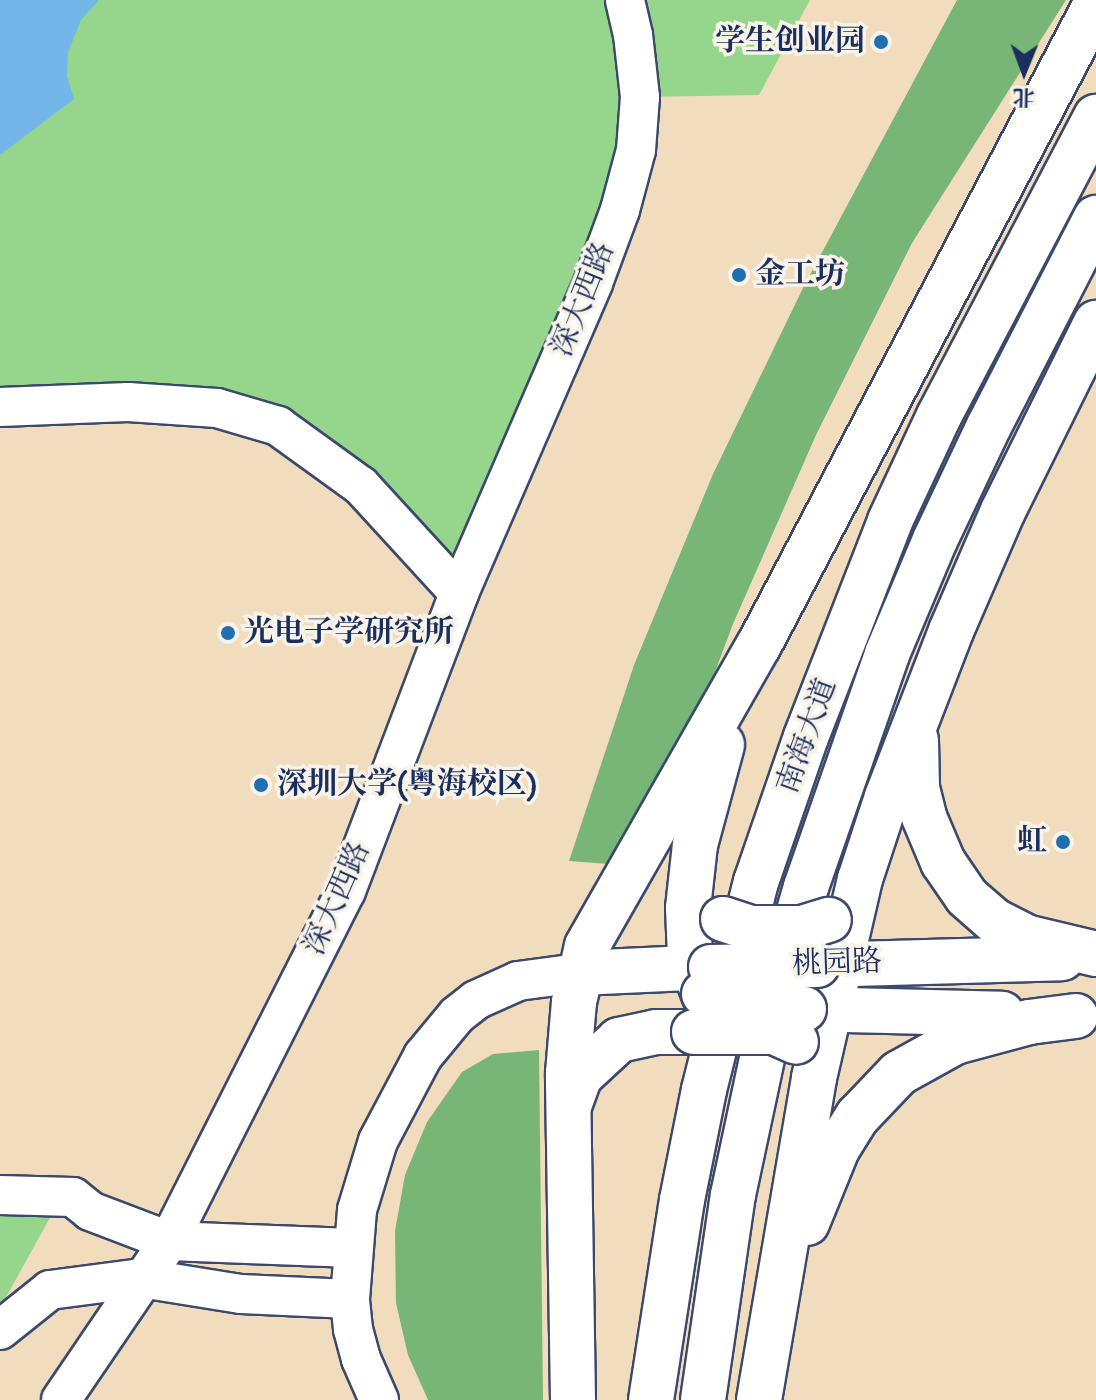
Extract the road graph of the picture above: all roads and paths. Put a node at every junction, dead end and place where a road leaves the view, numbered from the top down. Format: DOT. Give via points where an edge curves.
graph roads {
  1 [pos="625,0"];
  2 [pos="1096,4"];
  3 [pos="1096,117"];
  4 [pos="1096,218"];
  5 [pos="1092,343"];
  6 [pos="0,407"];
  7 [pos="459,593"];
  8 [pos="759,645"];
  9 [pos="918,712"];
  10 [pos="695,845"];
  11 [pos="860,879"];
  12 [pos="1096,956"];
  13 [pos="828,964"];
  14 [pos="579,973"];
  15 [pos="700,990"];
  16 [pos="1086,1016"];
  17 [pos="811,1035"];
  18 [pos="568,1110"];
  19 [pos="0,1195"];
  20 [pos="169,1241"];
  21 [pos="352,1248"];
  22 [pos="141,1278"];
  23 [pos="350,1299"];
  24 [pos="0,1330"];
  25 [pos="767,1346"];
  26 [pos="61,1400"];
  27 [pos="379,1400"];
  28 [pos="573,1400"];
  29 [pos="651,1400"];
  30 [pos="703,1400"];
  31 [pos="759,1400"];
  1 -- 7 [label="street, 深大西路" via="640,97 636,150 620,210"];
  2 -- 8 [label="main road"];
  3 -- 29 [label="main road, 南海大道" via="939,416 890,521 806,737 728,984 682,1200"];
  4 -- 30 [label="main road, 南海大道" via="935,540 887,654 806,887 778,984 739,1165"];
  5 -- 9 [label="main road" via="1003,511"];
  6 -- 7 [label="street" via="128,402 217,408 278,426 361,486"];
  7 -- 20 [label="street, 深大西路" via="346,891"];
  8 -- 10 [label="main road" via="714,769"];
  8 -- 14 [label="main road" via="599,921"];
  9 -- 11 [label="main road"];
  9 -- 12 [label="main road" via="916,767 924,817 943,862 967,897 995,921 1029,938"];
  10 -- 11 [label="main road, bridge" via="705,894 723,919 750,928 802,928 829,920"];
  10 -- 15 [label="main road" via="688,908"];
  11 -- 13 [label="main road"];
  12 -- 13 [label="main road, 桃园路"];
  13 -- 15 [label="main road, 桃园路, bridge"];
  13 -- 17 [label="main road"];
  14 -- 15 [label="main road, 桃园路"];
  14 -- 18 [label="main road"];
  14 -- 21 [label="street" via="498,988 441,1031 409,1078 378,1141 365,1176"];
  15 -- 17 [label="main road, 桃园路, bridge" via="729,1007"];
  15 -- 18 [label="main road" via="656,1032 619,1040 580,1076"];
  16 -- 17 [label="main road, 桃园路"];
  16 -- 25 [label="main road" via="1029,1022 955,1042 928,1054 882,1089 837,1149 813,1204"];
  17 -- 25 [label="main road"];
  18 -- 28 [label="main road"];
  19 -- 20 [label="street" via="73,1197 90,1211"];
  20 -- 21 [label="street"];
  20 -- 22 [label="street, 深大西路"];
  21 -- 23 [label="street"];
  22 -- 23 [label="street" via="241,1294"];
  22 -- 24 [label="street" via="50,1290"];
  22 -- 26 [label="street, 深大西路"];
  23 -- 27 [label="street" via="361,1359"];
  25 -- 31 [label="main road"];
}
